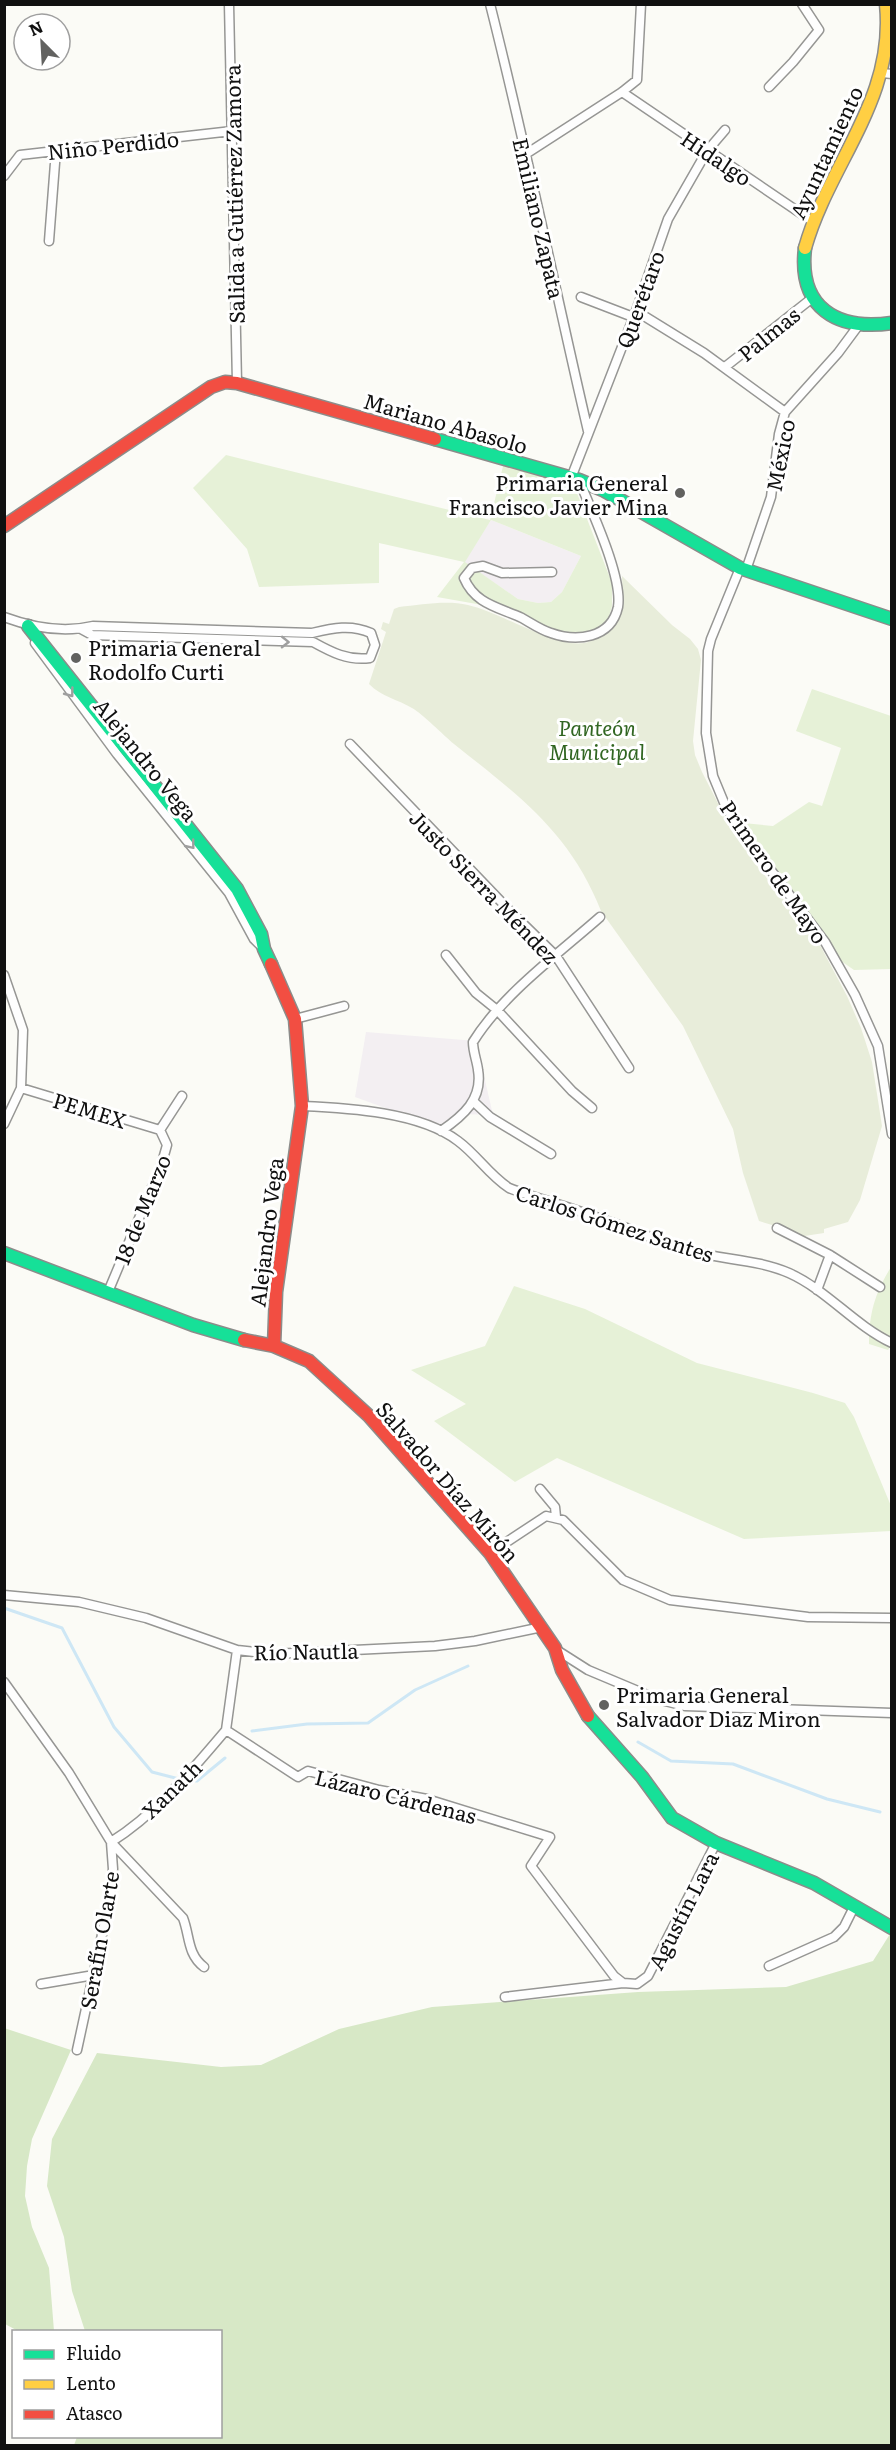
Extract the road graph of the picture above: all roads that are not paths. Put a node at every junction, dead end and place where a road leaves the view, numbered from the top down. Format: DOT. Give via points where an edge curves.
graph roads {
  1 [pos="230,4"];
  2 [pos="490,4"];
  3 [pos="641,4"];
  4 [pos="802,4"];
  5 [pos="886,4"];
  6 [pos="886,73"];
  7 [pos="769,87"];
  8 [pos="622,92"];
  9 [pos="725,130"];
  10 [pos="232,131"];
  11 [pos="56,150"];
  12 [pos="707,151"];
  13 [pos="526,154"];
  14 [pos="4,176"];
  15 [pos="812,221"];
  16 [pos="49,241"];
  17 [pos="581,297"];
  18 [pos="812,299"];
  19 [pos="635,314"];
  20 [pos="891,323"];
  21 [pos="858,326"];
  22 [pos="725,368"];
  23 [pos="237,383"];
  24 [pos="785,412"];
  25 [pos="588,431"];
  26 [pos="575,479"];
  27 [pos="4,526"];
  28 [pos="743,569"];
  29 [pos="552,572"];
  30 [pos="4,617"];
  31 [pos="891,619"];
  32 [pos="28,626"];
  33 [pos="313,637"];
  34 [pos="350,744"];
  35 [pos="600,917"];
  36 [pos="446,955"];
  37 [pos="556,956"];
  38 [pos="4,975"];
  39 [pos="344,1006"];
  40 [pos="497,1010"];
  41 [pos="295,1019"];
  42 [pos="628,1068"];
  43 [pos="21,1088"];
  44 [pos="182,1096"];
  45 [pos="473,1101"];
  46 [pos="302,1106"];
  47 [pos="592,1108"];
  48 [pos="4,1124"];
  49 [pos="160,1130"];
  50 [pos="441,1131"];
  51 [pos="891,1134"];
  52 [pos="551,1154"];
  53 [pos="777,1228"];
  54 [pos="4,1253"];
  55 [pos="830,1255"];
  56 [pos="880,1287"];
  57 [pos="817,1290"];
  58 [pos="108,1292"];
  59 [pos="891,1343"];
  60 [pos="274,1346"];
  61 [pos="540,1489"];
  62 [pos="555,1516"];
  63 [pos="490,1553"];
  64 [pos="4,1595"];
  65 [pos="891,1618"];
  66 [pos="542,1627"];
  67 [pos="555,1648"];
  68 [pos="237,1650"];
  69 [pos="4,1682"];
  70 [pos="891,1713"];
  71 [pos="226,1730"];
  72 [pos="111,1842"];
  73 [pos="716,1843"];
  74 [pos="854,1906"];
  75 [pos="891,1928"];
  76 [pos="769,1966"];
  77 [pos="204,1967"];
  78 [pos="94,1975"];
  79 [pos="623,1983"];
  80 [pos="40,1984"];
  81 [pos="506,1997"];
  82 [pos="77,2050"];
  1 -- 10 [label="street, Salida a Gutiérrez Zamora"];
  2 -- 13 [label="street, Emiliano Zapata"];
  3 -- 8 [label="street" via="637,80"];
  4 -- 7 [label="street" via="819,30"];
  5 -- 6 [label="street, Ayuntamiento"];
  6 -- 15 [label="street, Ayuntamiento"];
  8 -- 12 [label="street, Hidalgo"];
  8 -- 13 [label="street"];
  9 -- 12 [label="street, Querétaro"];
  10 -- 11 [label="street, Niño Perdido"];
  10 -- 23 [label="street, Salida a Gutiérrez Zamora"];
  11 -- 14 [label="street, Niño Perdido" via="20,155"];
  11 -- 16 [label="street"];
  12 -- 15 [label="street, Hidalgo"];
  12 -- 19 [label="street, Querétaro" via="668,219"];
  13 -- 25 [label="street, Emiliano Zapata"];
  15 -- 18 [label="street, Ayuntamiento" via="803,265"];
  17 -- 19 [label="street"];
  18 -- 21 [label="street" via="829,315"];
  18 -- 22 [label="street, Palmas"];
  19 -- 22 [label="street"];
  19 -- 25 [label="street, Querétaro"];
  20 -- 21 [label="street"];
  21 -- 24 [label="street, México"];
  22 -- 24 [label="street"];
  23 -- 26 [label="street, Mariano Abasolo"];
  23 -- 27 [label="street, Mariano Abasolo" via="211,387"];
  24 -- 28 [label="street, México" via="771,497"];
  25 -- 26 [label="street, Querétaro"];
  26 -- 28 [label="street, Mariano Abasolo" via="603,490"];
  26 -- 29 [label="street" via="615,574 618,591 618,608 600,633 580,639 550,633 481,601 469,591 464,578 472,568 483,566 502,573"];
  28 -- 31 [label="street, Mariano Abasolo"];
  28 -- 51 [label="street, Primero de Mayo" via="708,651 706,733 713,776 742,832 825,942 855,995 878,1046"];
  30 -- 32 [label="street"];
  32 -- 33 [label="street"];
  32 -- 41 [label="street, Alejandro Vega" via="233,891 261,934 264,950"];
  33 -- 33 [label="street" via="335,655 360,659 370,658 375,645 371,633 361,628 336,627"];
  34 -- 37 [label="street, Justo Sierra Méndez"];
  35 -- 37 [label="street"];
  36 -- 40 [label="street" via="476,993"];
  37 -- 40 [label="street"];
  37 -- 42 [label="street, Justo Sierra Méndez"];
  38 -- 43 [label="street" via="23,1030"];
  39 -- 41 [label="street"];
  40 -- 45 [label="street" via="473,1042 479,1072 479,1090"];
  40 -- 47 [label="street"];
  41 -- 46 [label="street, Alejandro Vega"];
  43 -- 48 [label="street"];
  43 -- 49 [label="street, PEMEX"];
  44 -- 49 [label="street, 18 de Marzo"];
  45 -- 50 [label="street" via="459,1119"];
  45 -- 52 [label="street" via="490,1117"];
  46 -- 50 [label="street, Carlos Gómez Santes" via="355,1108 400,1116"];
  46 -- 60 [label="street, Alejandro Vega" via="276,1292"];
  49 -- 58 [label="street, 18 de Marzo" via="167,1145 161,1167"];
  50 -- 57 [label="street, Carlos Gómez Santes" via="456,1139 509,1188 689,1251 773,1267"];
  53 -- 55 [label="street"];
  54 -- 58 [label="street, Salvador Díaz Mirón"];
  55 -- 56 [label="street"];
  55 -- 57 [label="street"];
  57 -- 59 [label="street, Carlos Gómez Santes"];
  58 -- 60 [label="street, Salvador Díaz Mirón" via="192,1325"];
  60 -- 63 [label="street, Salvador Díaz Mirón" via="309,1361 369,1416"];
  61 -- 62 [label="street" via="555,1507"];
  62 -- 63 [label="street" via="546,1516"];
  62 -- 65 [label="street" via="623,1580 669,1600 808,1617"];
  63 -- 66 [label="street, Salvador Díaz Mirón"];
  64 -- 68 [label="street, Río Nautla" via="79,1602 146,1618"];
  66 -- 67 [label="street, Salvador Díaz Mirón"];
  66 -- 68 [label="street, Río Nautla" via="435,1646 273,1654"];
  67 -- 70 [label="street" via="588,1670 657,1699 686,1706"];
  67 -- 73 [label="street, Salvador Díaz Mirón" via="562,1670 590,1720 642,1777 672,1818"];
  68 -- 71 [label="street"];
  69 -- 72 [label="street, Serafín Olarte" via="69,1773"];
  71 -- 72 [label="street, Xanath" via="189,1774"];
  71 -- 79 [label="street, Lázaro Cárdenas" via="298,1777 308,1771 427,1799 550,1837 531,1866"];
  72 -- 77 [label="street" via="183,1918 189,1947"];
  72 -- 78 [label="street, Serafín Olarte" via="113,1869"];
  73 -- 74 [label="street, Salvador Díaz Mirón" via="814,1883"];
  73 -- 79 [label="street, Agustín Lara" via="648,1976 637,1984"];
  74 -- 75 [label="street, Salvador Díaz Mirón"];
  74 -- 76 [label="street" via="834,1937"];
  78 -- 80 [label="street"];
  78 -- 82 [label="street, Serafín Olarte"];
  79 -- 81 [label="street, Agustín Lara"];
}
